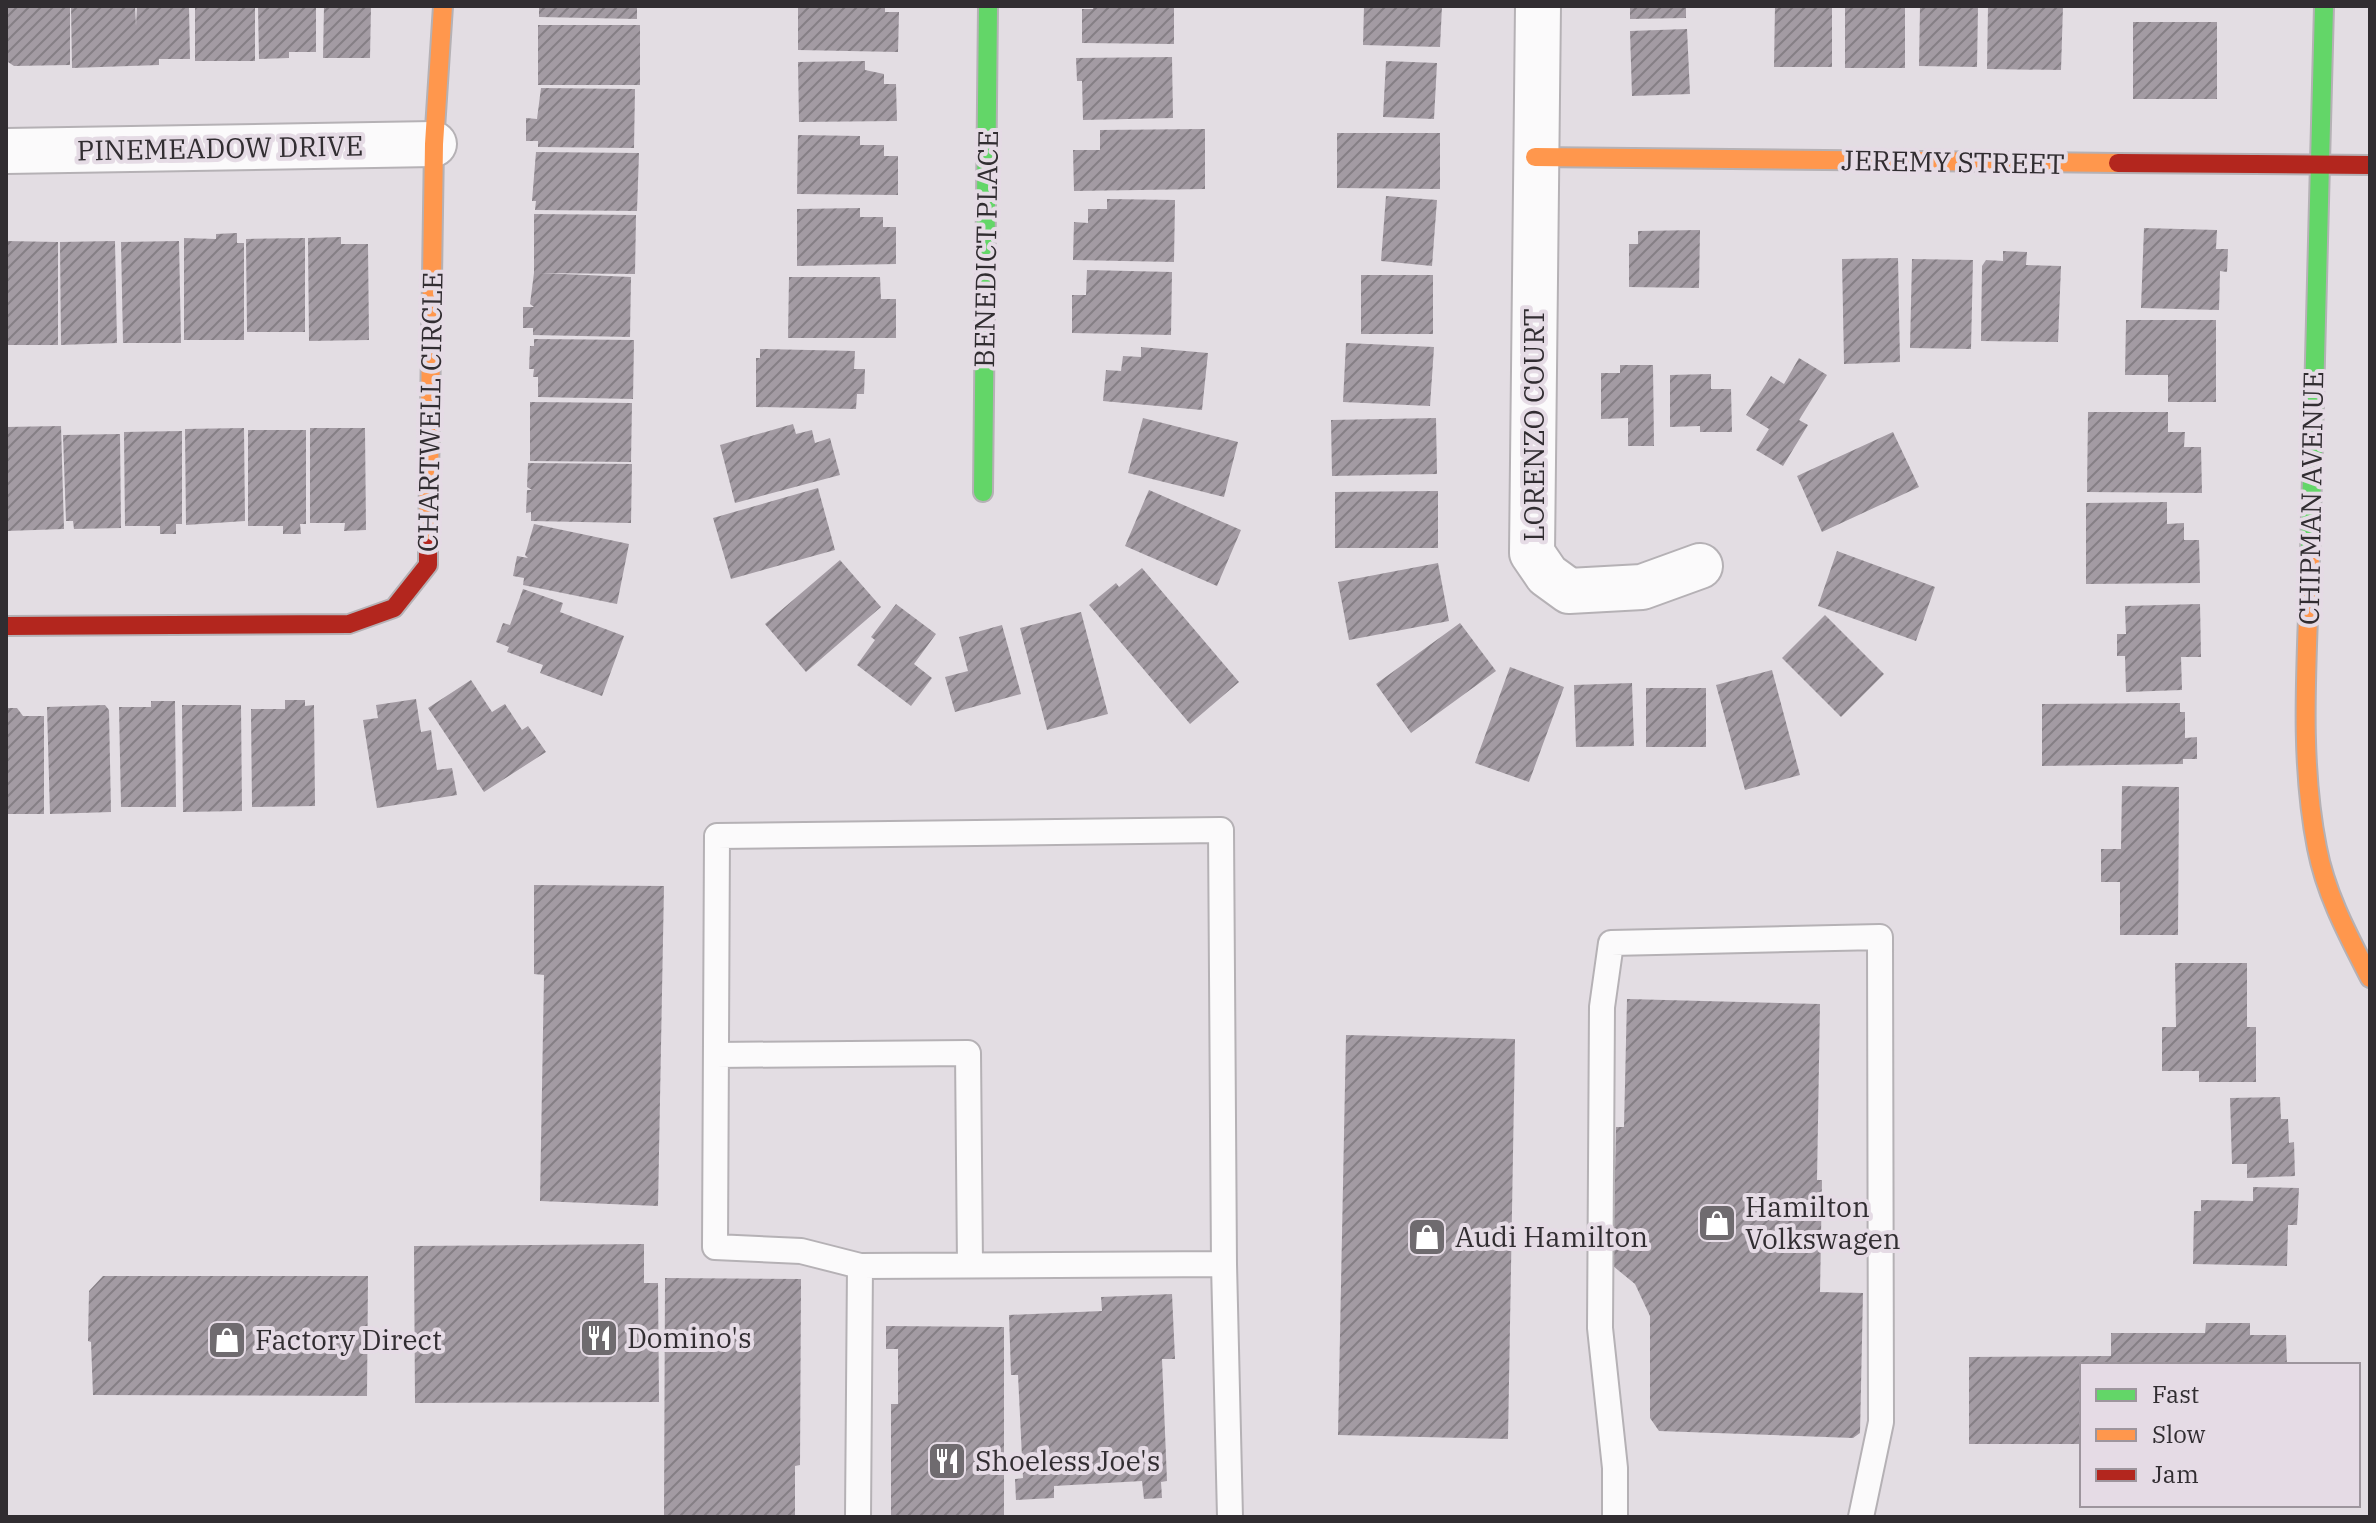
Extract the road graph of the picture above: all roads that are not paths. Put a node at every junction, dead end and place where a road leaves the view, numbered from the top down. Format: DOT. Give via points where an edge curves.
graph roads {
  1 [pos="443,6"];
  2 [pos="988,6"];
  3 [pos="1538,6"];
  4 [pos="2324,6"];
  5 [pos="434,144"];
  6 [pos="6,151"];
  7 [pos="1535,157"];
  8 [pos="2370,165"];
  9 [pos="2320,166"];
  10 [pos="983,492"];
  11 [pos="1700,566"];
  12 [pos="6,626"];
  13 [pos="2370,978"];
  14 [pos="716,1055"];
  15 [pos="1224,1264"];
  16 [pos="970,1265"];
  17 [pos="860,1266"];
  18 [pos="858,1517"];
  19 [pos="1230,1517"];
  20 [pos="1615,1517"];
  21 [pos="1861,1517"];
  1 -- 5 [label="street, CHARTWELL CIRCLE"];
  2 -- 10 [label="street, BENEDICT PLACE"];
  3 -- 7 [label="street, LORENZO COURT"];
  4 -- 9 [label="street, CHIPMAN AVENUE"];
  5 -- 6 [label="street, PINEMEADOW DRIVE"];
  5 -- 12 [label="street, CHARTWELL CIRCLE" via="428,565 394,608 349,624"];
  7 -- 9 [label="street, JEREMY STREET"];
  7 -- 11 [label="street, LORENZO COURT" via="1532,553 1547,575 1569,591 1642,587"];
  8 -- 9 [label="street, JEREMY STREET"];
  9 -- 13 [label="street, CHIPMAN AVENUE" via="2305,761 2317,850 2338,916"];
  14 -- 15 [label="lane" via="717,836 1221,830"];
  14 -- 16 [label="lane" via="968,1053"];
  14 -- 17 [label="lane" via="715,1247 801,1251"];
  15 -- 16 [label="lane"];
  15 -- 19 [label="lane"];
  16 -- 17 [label="lane"];
  17 -- 18 [label="lane"];
  20 -- 21 [label="lane" via="1600,1328 1602,1007 1611,943 1880,937 1881,1422"];
}
